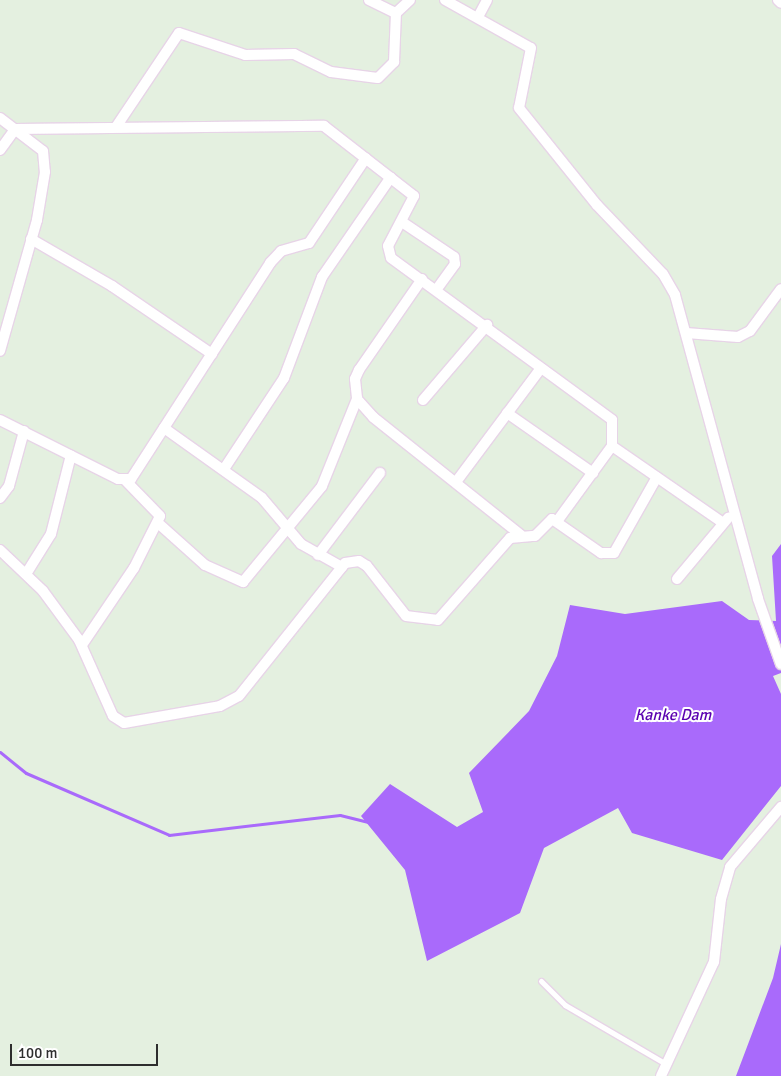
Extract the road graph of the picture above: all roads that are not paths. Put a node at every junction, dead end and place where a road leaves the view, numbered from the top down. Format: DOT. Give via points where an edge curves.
graph roads {
  1 [pos="368,0"];
  2 [pos="410,0"];
  3 [pos="445,0"];
  4 [pos="487,0"];
  5 [pos="778,0"];
  6 [pos="781,3"];
  7 [pos="396,13"];
  8 [pos="478,17"];
  9 [pos="0,118"];
  10 [pos="116,127"];
  11 [pos="15,129"];
  12 [pos="0,150"];
  13 [pos="366,158"];
  14 [pos="391,177"];
  15 [pos="402,222"];
  16 [pos="31,239"];
  17 [pos="422,279"];
  18 [pos="437,289"];
  19 [pos="781,289"];
  20 [pos="487,324"];
  21 [pos="686,332"];
  22 [pos="0,351"];
  23 [pos="212,354"];
  24 [pos="541,368"];
  25 [pos="357,399"];
  26 [pos="423,400"];
  27 [pos="507,413"];
  28 [pos="0,420"];
  29 [pos="164,428"];
  30 [pos="24,432"];
  31 [pos="612,446"];
  32 [pos="71,455"];
  33 [pos="224,469"];
  34 [pos="380,473"];
  35 [pos="593,473"];
  36 [pos="657,477"];
  37 [pos="126,481"];
  38 [pos="456,482"];
  39 [pos="0,498"];
  40 [pos="733,512"];
  41 [pos="558,520"];
  42 [pos="158,523"];
  43 [pos="724,523"];
  44 [pos="287,528"];
  45 [pos="521,535"];
  46 [pos="0,550"];
  47 [pos="318,555"];
  48 [pos="342,567"];
  49 [pos="26,574"];
  50 [pos="677,579"];
  51 [pos="82,645"];
  52 [pos="781,664"];
  53 [pos="781,807"];
  54 [pos="541,981"];
  55 [pos="667,1064"];
  56 [pos="661,1076"];
  1 -- 7 [label="street"];
  2 -- 7 [label="street"];
  3 -- 8 [label="street"];
  4 -- 8 [label="street"];
  5 -- 6 [label="street"];
  7 -- 10 [label="street" via="394,62 378,78 331,72 294,54 245,55 179,33"];
  8 -- 21 [label="street" via="531,48 519,108 597,205 662,274 675,295"];
  9 -- 11 [label="street"];
  10 -- 11 [label="street"];
  10 -- 13 [label="street" via="318,124"];
  11 -- 12 [label="street"];
  11 -- 16 [label="street" via="42,150 45,159"];
  13 -- 14 [label="street"];
  13 -- 23 [label="street" via="309,243 276,255"];
  14 -- 15 [label="street" via="414,196"];
  14 -- 33 [label="street" via="322,277 284,378"];
  15 -- 17 [label="street" via="388,252"];
  15 -- 18 [label="street" via="454,257 455,264"];
  16 -- 22 [label="street"];
  16 -- 23 [label="street" via="112,286"];
  17 -- 18 [label="street"];
  17 -- 25 [label="street" via="354,379"];
  18 -- 20 [label="street"];
  19 -- 21 [label="street" via="750,331 738,337"];
  20 -- 24 [label="street"];
  20 -- 26 [label="street"];
  21 -- 40 [label="street"];
  23 -- 29 [label="street"];
  24 -- 27 [label="street"];
  24 -- 31 [label="street" via="612,420"];
  25 -- 38 [label="street" via="373,418"];
  25 -- 44 [label="street" via="322,486"];
  27 -- 35 [label="street"];
  27 -- 38 [label="street"];
  28 -- 30 [label="street"];
  29 -- 33 [label="street"];
  29 -- 37 [label="street"];
  30 -- 32 [label="street"];
  30 -- 39 [label="street" via="9,486"];
  31 -- 35 [label="street"];
  31 -- 36 [label="street"];
  32 -- 37 [label="street"];
  32 -- 49 [label="street" via="51,534"];
  33 -- 44 [label="street" via="262,498"];
  34 -- 47 [label="street"];
  35 -- 41 [label="street"];
  36 -- 41 [label="street" via="620,546 609,556"];
  36 -- 43 [label="street"];
  37 -- 42 [label="street" via="159,512"];
  38 -- 45 [label="street"];
  40 -- 43 [label="street"];
  40 -- 52 [label="street"];
  41 -- 45 [label="street" via="535,536"];
  42 -- 44 [label="street" via="192,555 237,582 248,578"];
  42 -- 51 [label="street" via="134,568"];
  43 -- 50 [label="street"];
  44 -- 47 [label="street"];
  45 -- 48 [label="street" via="510,538 446,614 430,622 412,618 396,608 374,572 359,561"];
  46 -- 49 [label="street"];
  47 -- 48 [label="street"];
  48 -- 51 [label="street" via="267,666 238,696 220,706 118,721"];
  49 -- 51 [label="street"];
  53 -- 55 [label="street" via="730,867 714,962"];
  54 -- 55 [label="lane" via="565,1005"];
  55 -- 56 [label="street"];
}
